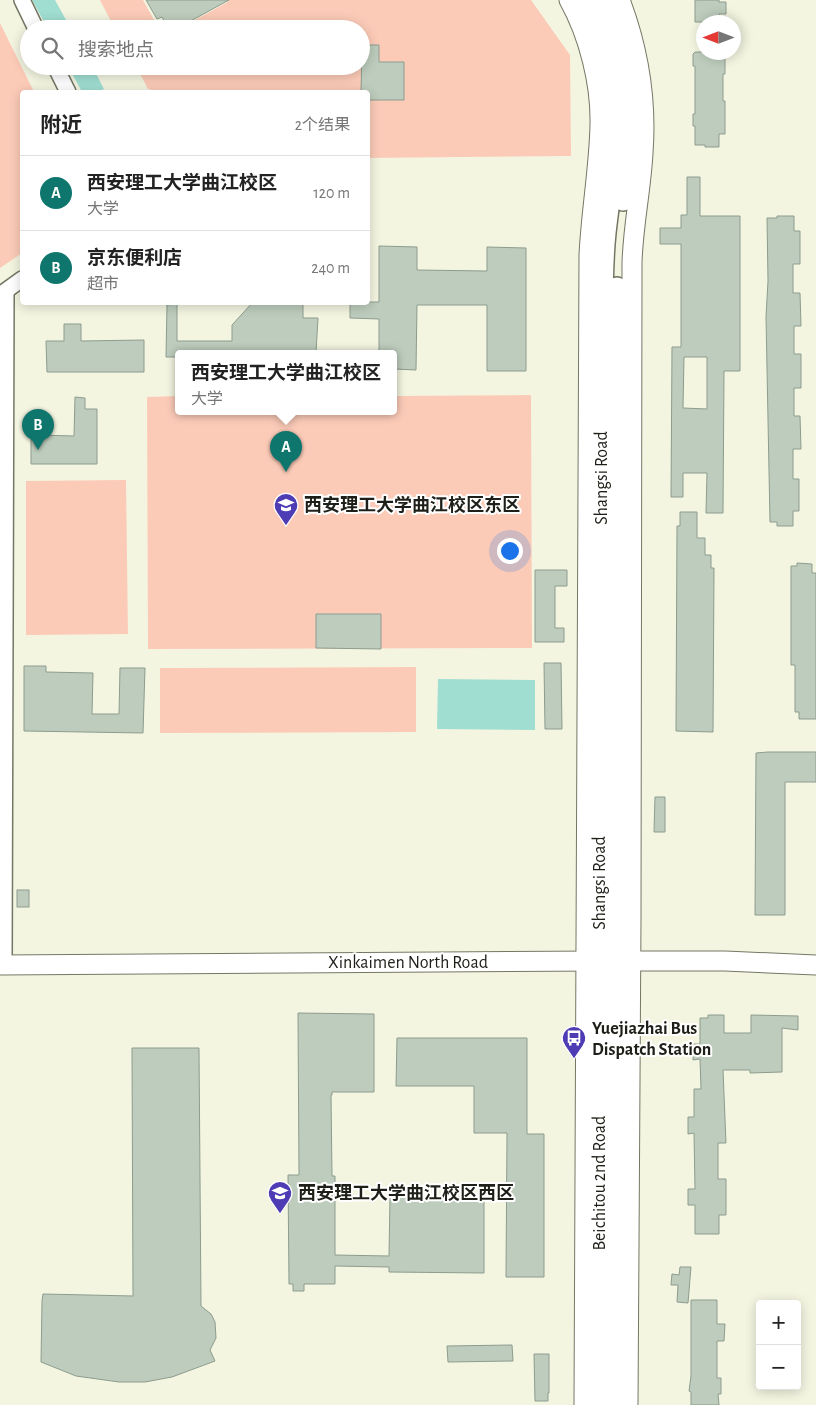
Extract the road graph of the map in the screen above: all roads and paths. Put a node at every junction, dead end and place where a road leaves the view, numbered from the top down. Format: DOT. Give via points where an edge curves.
graph roads {
  1 [pos="22,0"];
  2 [pos="569,0"];
  3 [pos="586,0"];
  4 [pos="603,0"];
  5 [pos="620,0"];
  6 [pos="32,20"];
  7 [pos="60,75"];
  8 [pos="67,90"];
  9 [pos="20,280"];
  10 [pos="3,293"];
  11 [pos="608,961"];
  12 [pos="816,964"];
  13 [pos="2,965"];
  14 [pos="584,1405"];
  15 [pos="599,1405"];
  16 [pos="614,1405"];
  17 [pos="628,1405"];
  1 -- 6 [label="street"];
  2 -- 11 [label="street" via="592,61 600,123 588,255"];
  3 -- 11 [label="main road, Shangsi Road" via="603,45 607,66 614,148 602,268"];
  4 -- 11 [label="main road, Shangsi Road" via="621,51 630,132 618,246"];
  5 -- 11 [label="street" via="641,72 644,127 632,263"];
  7 -- 8 [label="street"];
  9 -- 10 [label="street"];
  10 -- 13 [label="street"];
  11 -- 12 [label="street, Xinkaimen North Road"];
  11 -- 13 [label="street, Xinkaimen North Road"];
  11 -- 14 [label="street"];
  11 -- 15 [label="main road, Beichitou 2nd Road"];
  11 -- 16 [label="main road, Beichitou 2nd Road"];
  11 -- 17 [label="street"];
}
